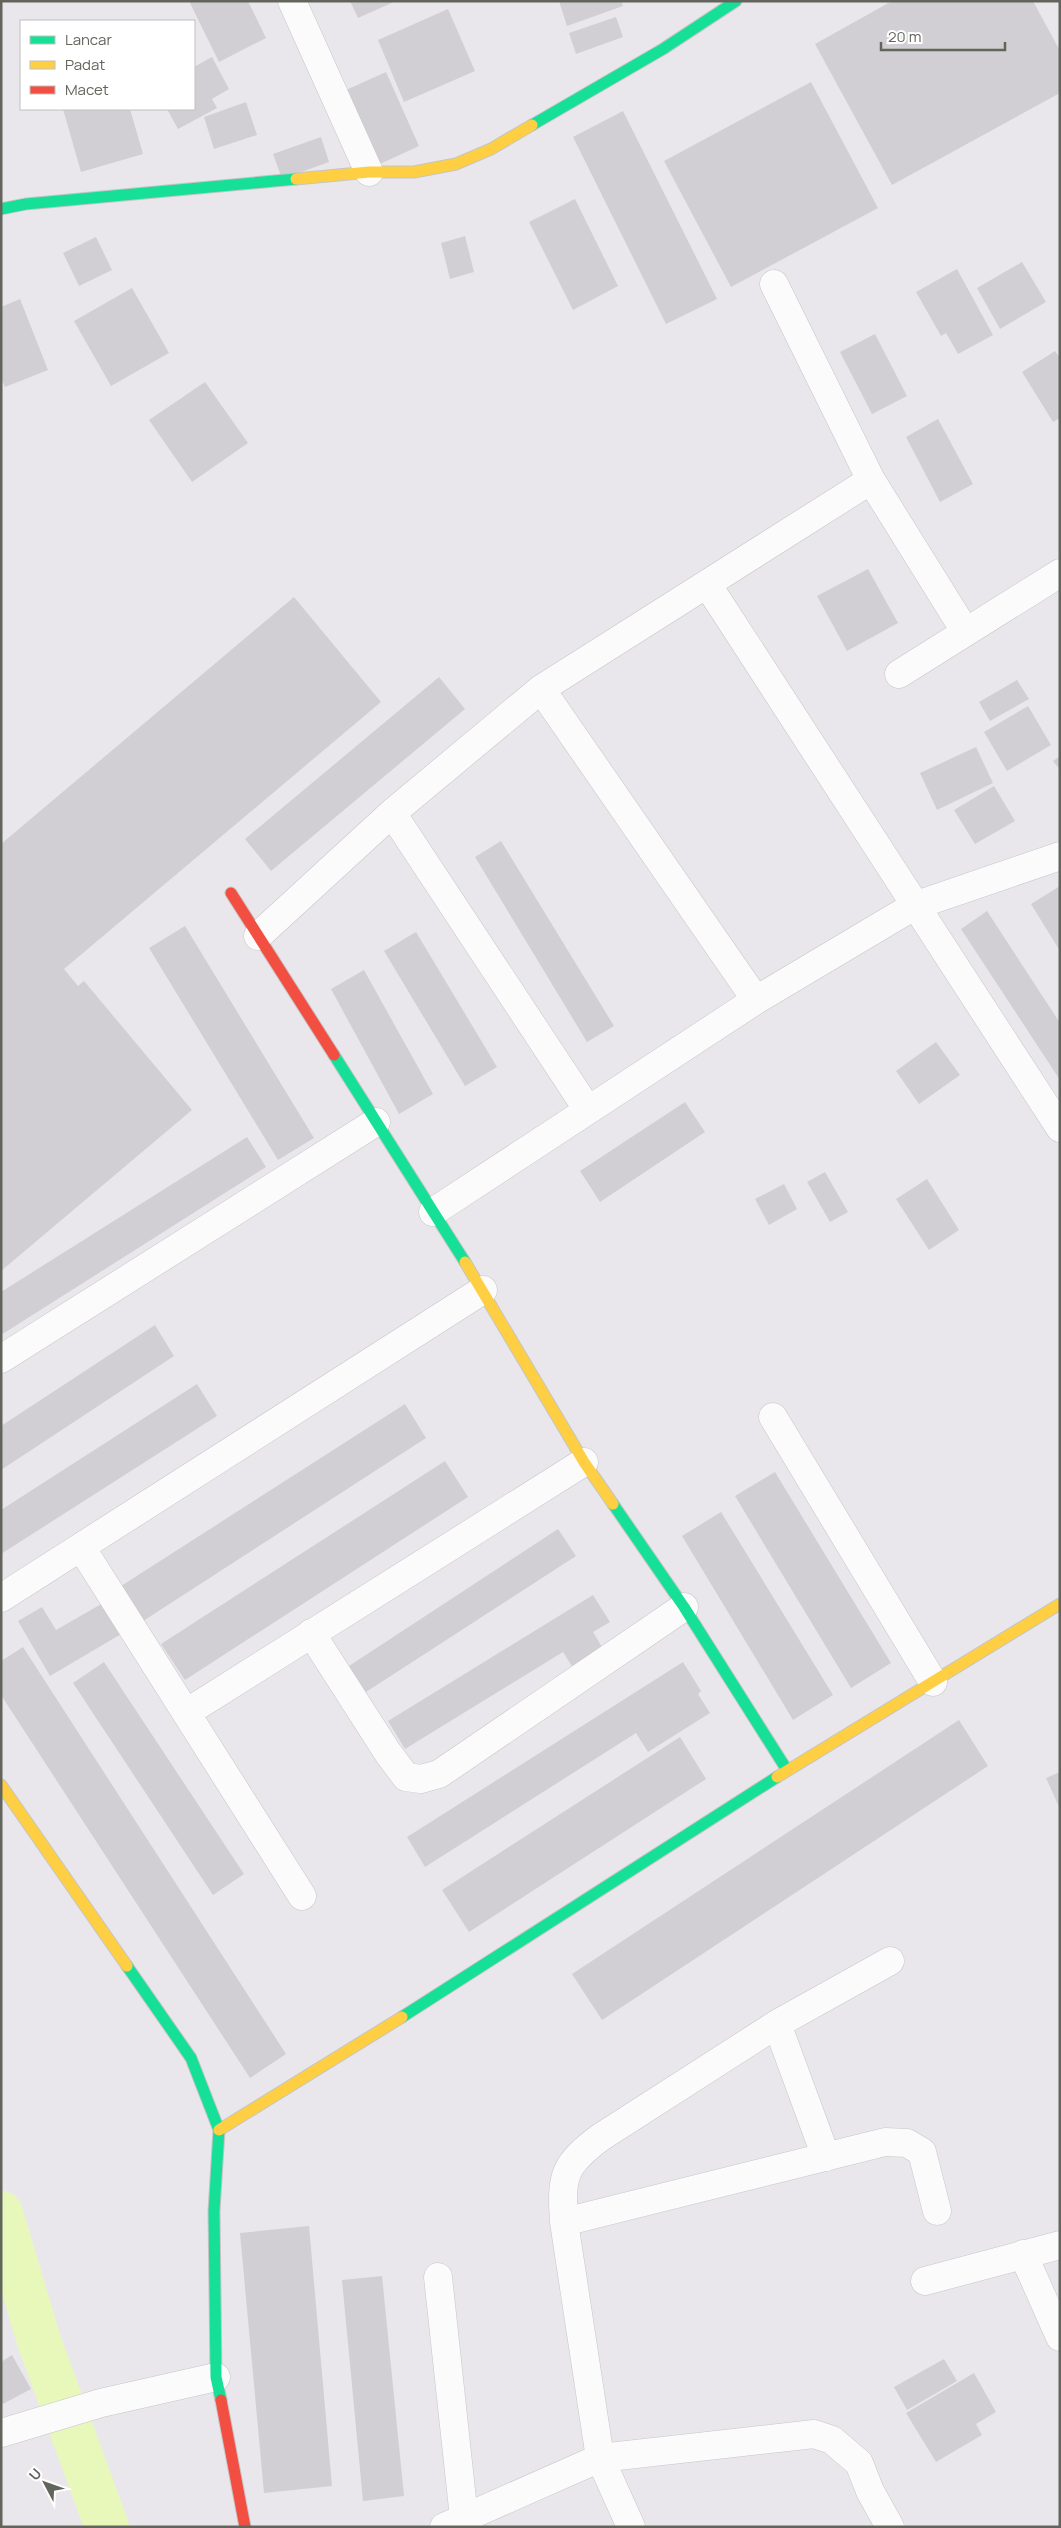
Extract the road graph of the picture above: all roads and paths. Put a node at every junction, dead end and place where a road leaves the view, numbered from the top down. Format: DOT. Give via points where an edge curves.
graph roads {
  1 [pos="292,1"];
  2 [pos="736,1"];
  3 [pos="369,172"];
  4 [pos="1,209"];
  5 [pos="774,284"];
  6 [pos="871,480"];
  7 [pos="1060,573"];
  8 [pos="707,584"];
  9 [pos="965,631"];
  10 [pos="899,674"];
  11 [pos="541,689"];
  12 [pos="392,813"];
  13 [pos="1060,856"];
  14 [pos="231,893"];
  15 [pos="914,906"];
  16 [pos="258,936"];
  17 [pos="756,1000"];
  18 [pos="588,1110"];
  19 [pos="376,1122"];
  20 [pos="1060,1128"];
  21 [pos="434,1212"];
  22 [pos="483,1290"];
  23 [pos="1,1359"];
  24 [pos="773,1417"];
  25 [pos="584,1462"];
  26 [pos="81,1547"];
  27 [pos="1,1598"];
  28 [pos="1060,1604"];
  29 [pos="684,1607"];
  30 [pos="311,1633"];
  31 [pos="932,1682"];
  32 [pos="186,1713"];
  33 [pos="787,1770"];
  34 [pos="1,1785"];
  35 [pos="302,1896"];
  36 [pos="890,1960"];
  37 [pos="777,2024"];
  38 [pos="219,2130"];
  39 [pos="826,2157"];
  40 [pos="937,2212"];
  41 [pos="564,2222"];
  42 [pos="1060,2244"];
  43 [pos="1023,2254"];
  44 [pos="438,2277"];
  45 [pos="925,2281"];
  46 [pos="1060,2337"];
  47 [pos="216,2377"];
  48 [pos="1,2433"];
  49 [pos="600,2458"];
  50 [pos="459,2524"];
  51 [pos="245,2527"];
  52 [pos="631,2527"];
  53 [pos="890,2527"];
  1 -- 3 [label="street"];
  2 -- 3 [label="street" via="664,49 491,149 456,164 414,172"];
  3 -- 4 [label="street"];
  5 -- 6 [label="street"];
  6 -- 8 [label="street"];
  6 -- 9 [label="street"];
  7 -- 9 [label="street"];
  8 -- 11 [label="street"];
  8 -- 15 [label="street"];
  9 -- 10 [label="street"];
  11 -- 12 [label="street"];
  11 -- 17 [label="street"];
  12 -- 16 [label="street"];
  12 -- 18 [label="street"];
  13 -- 15 [label="street"];
  14 -- 16 [label="street"];
  15 -- 17 [label="street"];
  15 -- 20 [label="street"];
  16 -- 19 [label="street"];
  17 -- 18 [label="street"];
  18 -- 21 [label="street"];
  19 -- 21 [label="street"];
  19 -- 23 [label="street"];
  21 -- 22 [label="street"];
  22 -- 25 [label="street"];
  22 -- 26 [label="street"];
  24 -- 31 [label="street"];
  25 -- 29 [label="street"];
  25 -- 30 [label="street"];
  26 -- 27 [label="street"];
  26 -- 32 [label="street"];
  28 -- 31 [label="street"];
  29 -- 30 [label="street" via="439,1774 421,1779 406,1777"];
  29 -- 33 [label="street"];
  30 -- 32 [label="street"];
  31 -- 33 [label="street"];
  32 -- 35 [label="street"];
  33 -- 38 [label="street"];
  34 -- 38 [label="street" via="190,2058"];
  36 -- 37 [label="street"];
  37 -- 39 [label="street"];
  37 -- 41 [label="street" via="580,2152 567,2171 562,2188"];
  38 -- 47 [label="street" via="214,2211"];
  39 -- 40 [label="street" via="884,2142 907,2143 922,2152"];
  39 -- 41 [label="street"];
  41 -- 49 [label="street"];
  42 -- 43 [label="street"];
  43 -- 45 [label="street"];
  43 -- 46 [label="street"];
  44 -- 50 [label="street"];
  47 -- 48 [label="street" via="101,2403"];
  47 -- 51 [label="street"];
  49 -- 50 [label="street"];
  49 -- 52 [label="street"];
  49 -- 53 [label="street" via="814,2434 832,2440 859,2464"];
}
